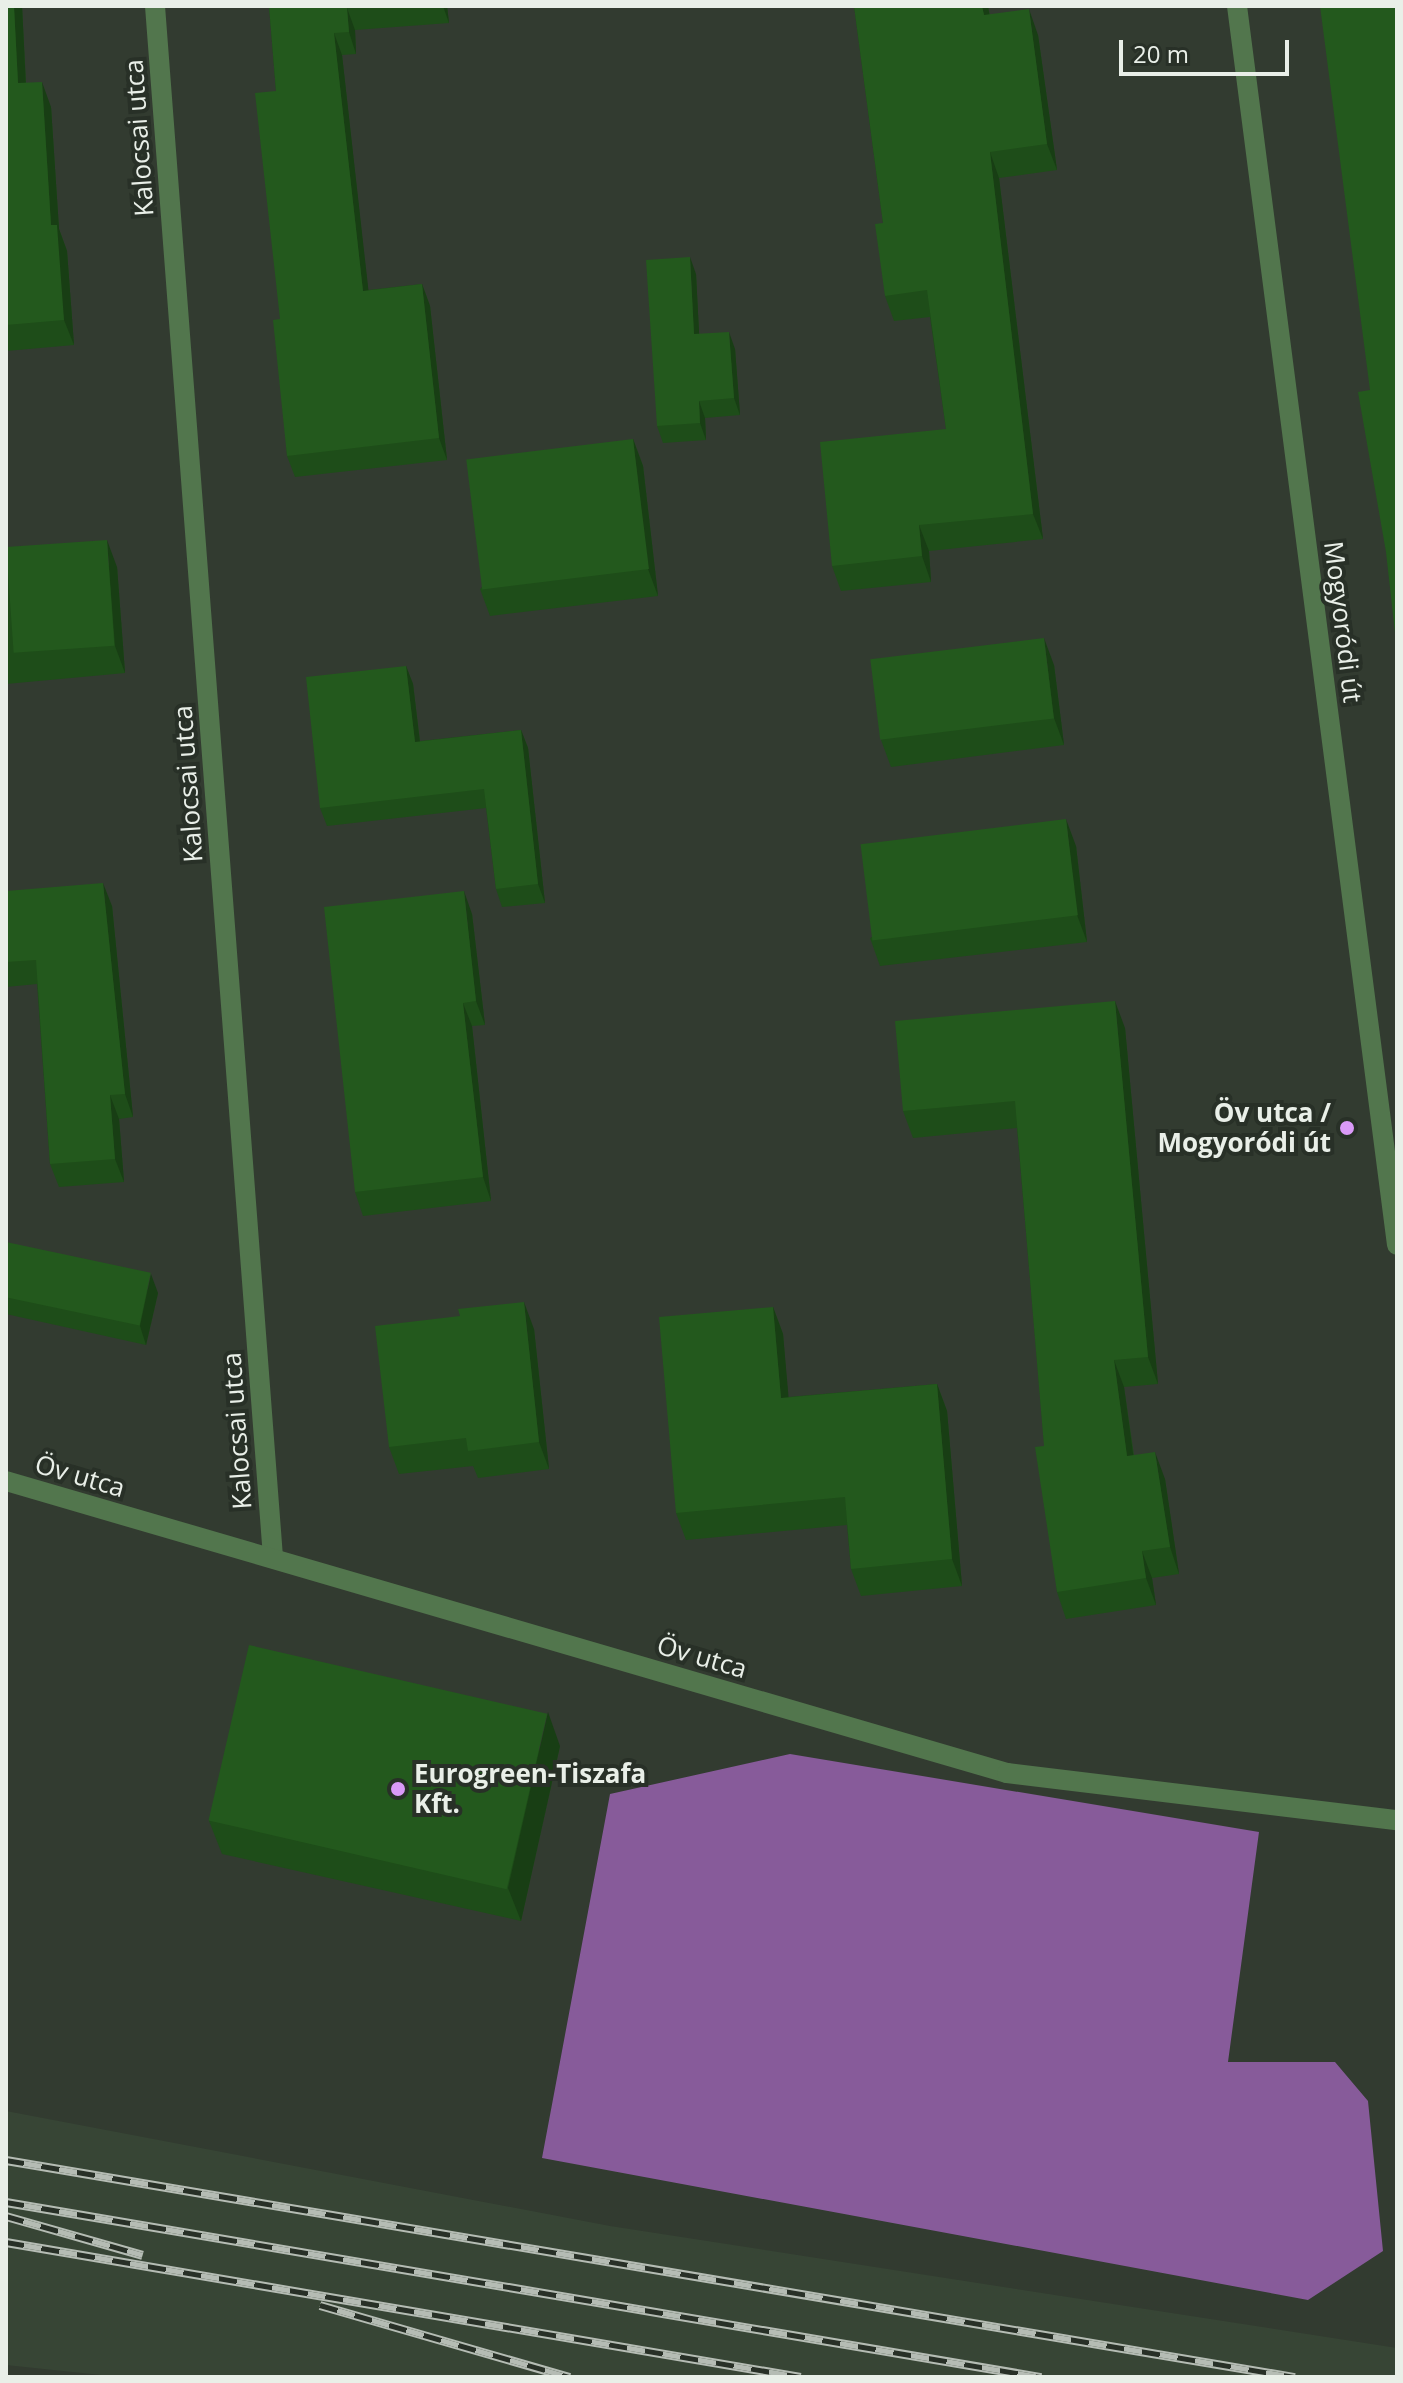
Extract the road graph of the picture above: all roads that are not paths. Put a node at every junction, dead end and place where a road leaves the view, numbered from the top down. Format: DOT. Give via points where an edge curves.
graph roads {
  1 [pos="155,6"];
  2 [pos="1237,6"];
  3 [pos="1397,1245"];
  4 [pos="6,1481"];
  5 [pos="273,1559"];
  6 [pos="1397,1820"];
  1 -- 5 [label="street, Kalocsai utca"];
  2 -- 3 [label="street, Mogyoródi út"];
  4 -- 5 [label="street, Öv utca"];
  5 -- 6 [label="street, Öv utca" via="1007,1773"];
}
